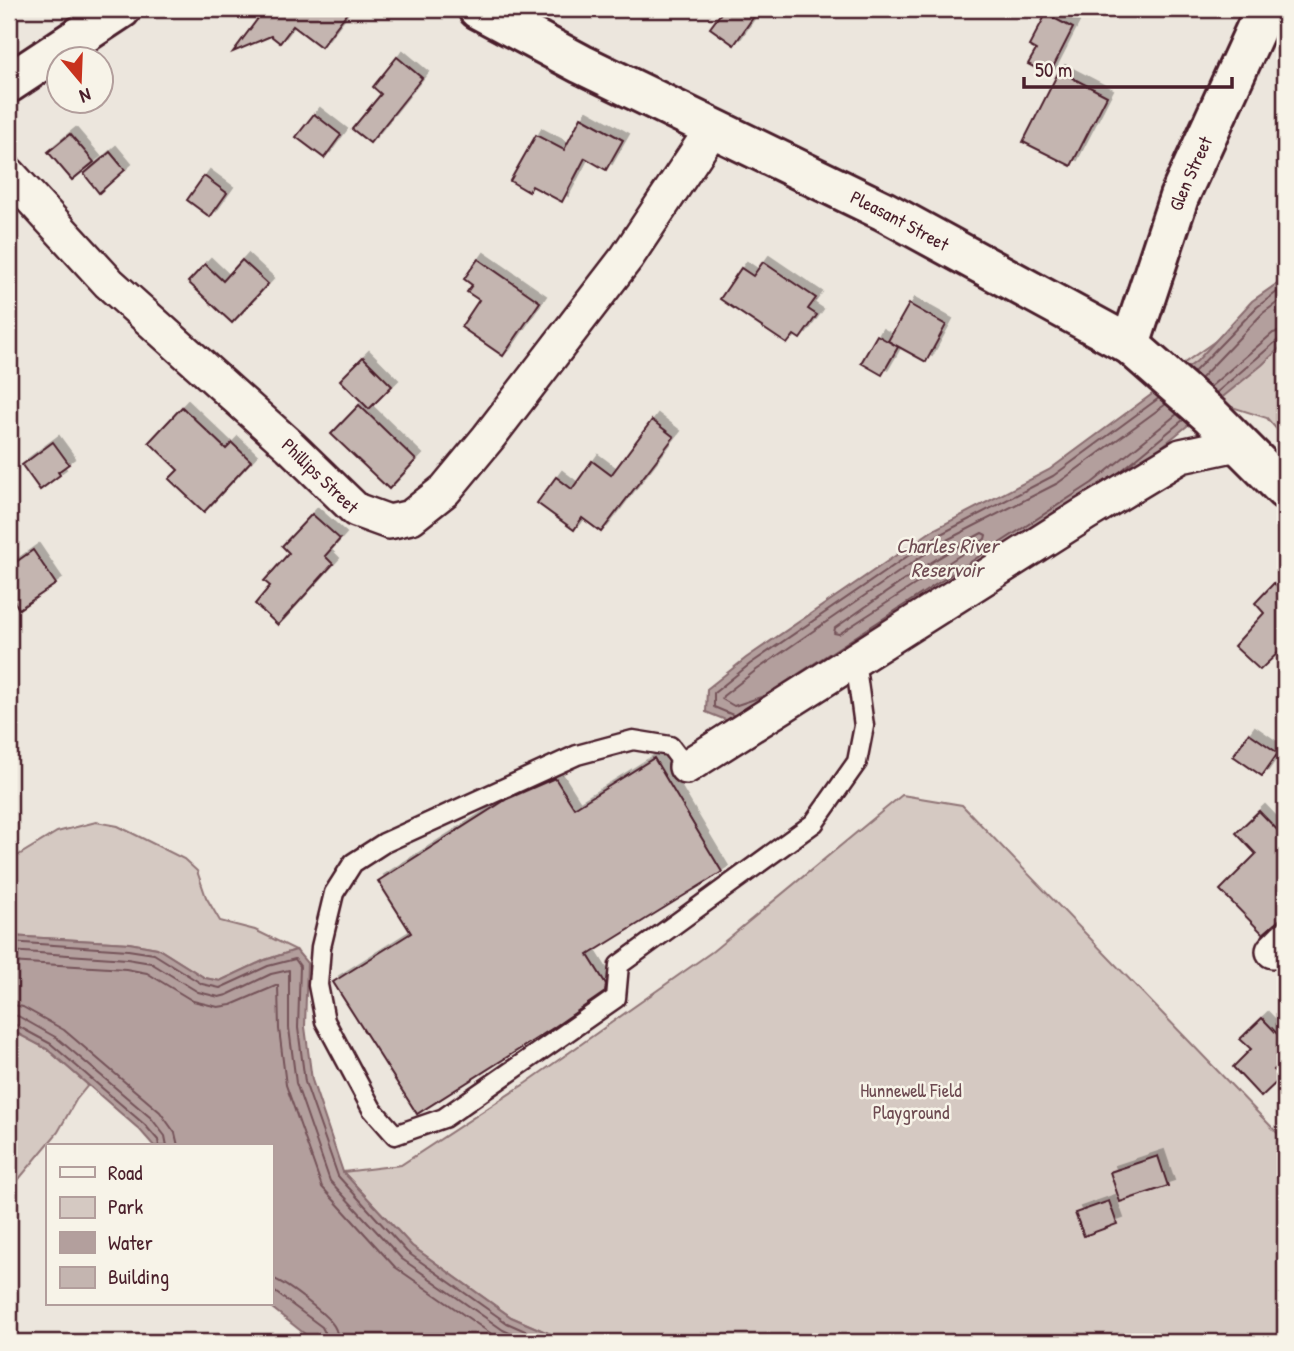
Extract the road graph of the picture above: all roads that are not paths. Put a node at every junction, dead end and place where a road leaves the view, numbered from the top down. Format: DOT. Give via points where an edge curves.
graph roads {
  1 [pos="121,9"];
  2 [pos="478,9"];
  3 [pos="1265,9"];
  4 [pos="9,83"];
  5 [pos="713,128"];
  6 [pos="9,174"];
  7 [pos="1130,345"];
  8 [pos="1237,444"];
  9 [pos="1285,490"];
  10 [pos="855,660"];
  11 [pos="686,767"];
  1 -- 4 [label="main road"];
  2 -- 5 [label="main road, Pleasant Street"];
  3 -- 7 [label="main road, Glen Street" via="1179,197"];
  5 -- 6 [label="street, Phillips Street" via="627,257 480,449 446,490 411,517 389,522 356,510 109,283"];
  5 -- 7 [label="main road, Pleasant Street" via="884,211"];
  7 -- 8 [label="main road, Pleasant Street"];
  8 -- 9 [label="main road, Pleasant Street"];
  8 -- 10 [label="street" via="1181,456"];
  10 -- 11 [label="street"];
  10 -- 11 [label="lane" via="864,726 857,762 814,823 619,965 616,998 443,1118 395,1135 372,1109 325,1021 318,985 321,947 334,893 353,863 384,844 577,755 634,740 670,746"];
}
